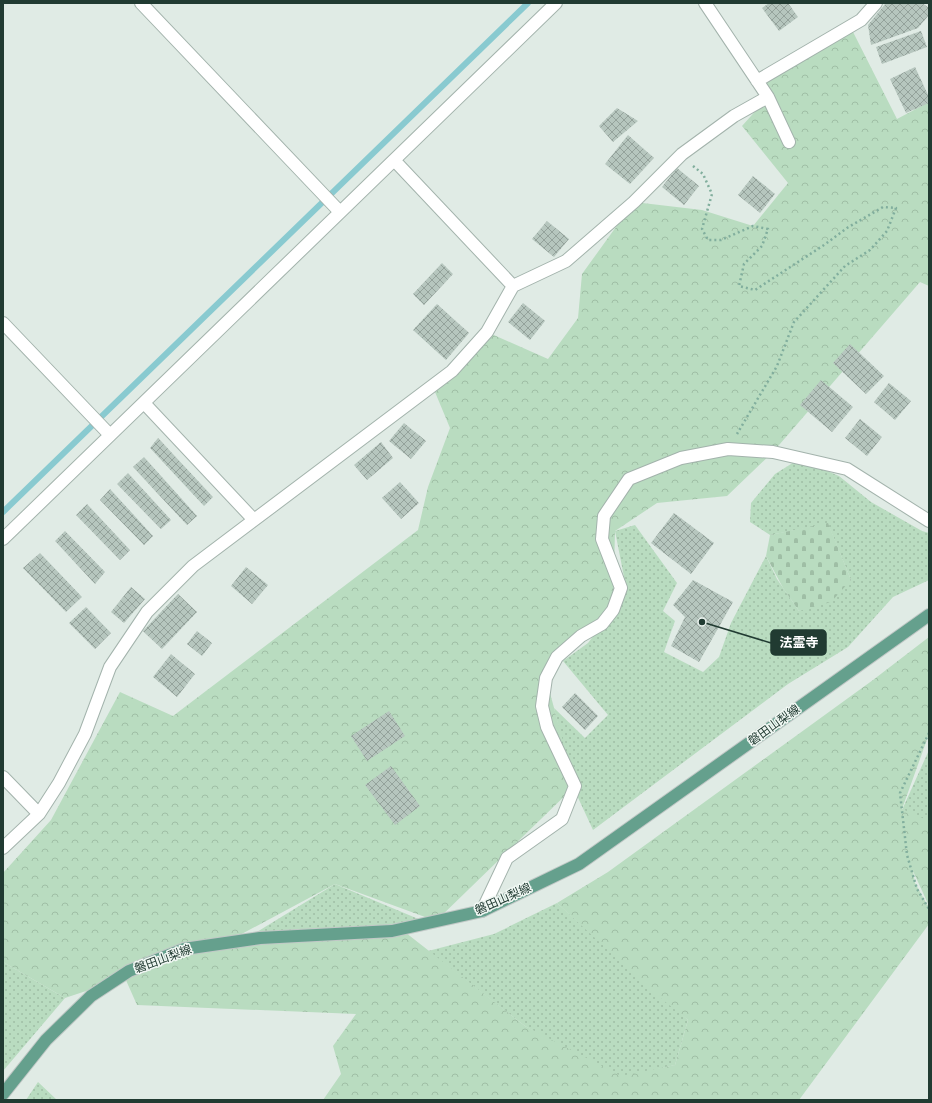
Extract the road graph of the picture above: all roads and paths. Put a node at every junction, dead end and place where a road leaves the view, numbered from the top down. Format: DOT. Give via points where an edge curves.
graph roads {
  1 [pos="141,3"];
  2 [pos="556,3"];
  3 [pos="705,3"];
  4 [pos="876,3"];
  5 [pos="757,81"];
  6 [pos="768,97"];
  7 [pos="789,142"];
  8 [pos="682,154"];
  9 [pos="394,160"];
  10 [pos="340,212"];
  11 [pos="513,286"];
  12 [pos="3,323"];
  13 [pos="144,402"];
  14 [pos="110,435"];
  15 [pos="728,449"];
  16 [pos="254,520"];
  17 [pos="929,521"];
  18 [pos="3,539"];
  19 [pos="929,615"];
  20 [pos="929,733"];
  21 [pos="3,777"];
  22 [pos="39,814"];
  23 [pos="3,848"];
  24 [pos="929,909"];
  25 [pos="482,911"];
  26 [pos="3,1094"];
  1 -- 10 [label="street"];
  2 -- 9 [label="street"];
  3 -- 5 [label="street"];
  4 -- 5 [label="street" via="861,20"];
  5 -- 6 [label="street"];
  6 -- 7 [label="street"];
  6 -- 8 [label="street" via="734,116"];
  8 -- 11 [label="street" via="634,202 566,261"];
  8 -- 15 [label="path" via="702,174 712,194 702,229 708,240 720,240 752,226 768,229 762,246 744,264 739,286 755,290 883,207 896,208 886,231 870,250 845,266 794,322 777,366"];
  9 -- 10 [label="street"];
  9 -- 11 [label="street"];
  10 -- 13 [label="street"];
  11 -- 16 [label="street" via="487,332 452,371"];
  12 -- 14 [label="street"];
  13 -- 14 [label="street"];
  13 -- 16 [label="street"];
  14 -- 18 [label="street"];
  15 -- 17 [label="street" via="773,452 847,469"];
  15 -- 25 [label="street" via="681,458 629,479 604,516 602,538 621,588 613,610 602,624 581,636 557,657 546,678 542,706 547,727 575,786 562,819 507,858"];
  16 -- 22 [label="street" via="193,566 147,612 110,668 85,734"];
  19 -- 25 [label="main road, 磐田山梨線" via="579,864"];
  20 -- 24 [label="path" via="900,793 907,855 917,889"];
  21 -- 22 [label="street"];
  22 -- 23 [label="street"];
  25 -- 26 [label="main road, 磐田山梨線" via="392,931 260,938 184,949 129,971 91,996 46,1040"];
}
